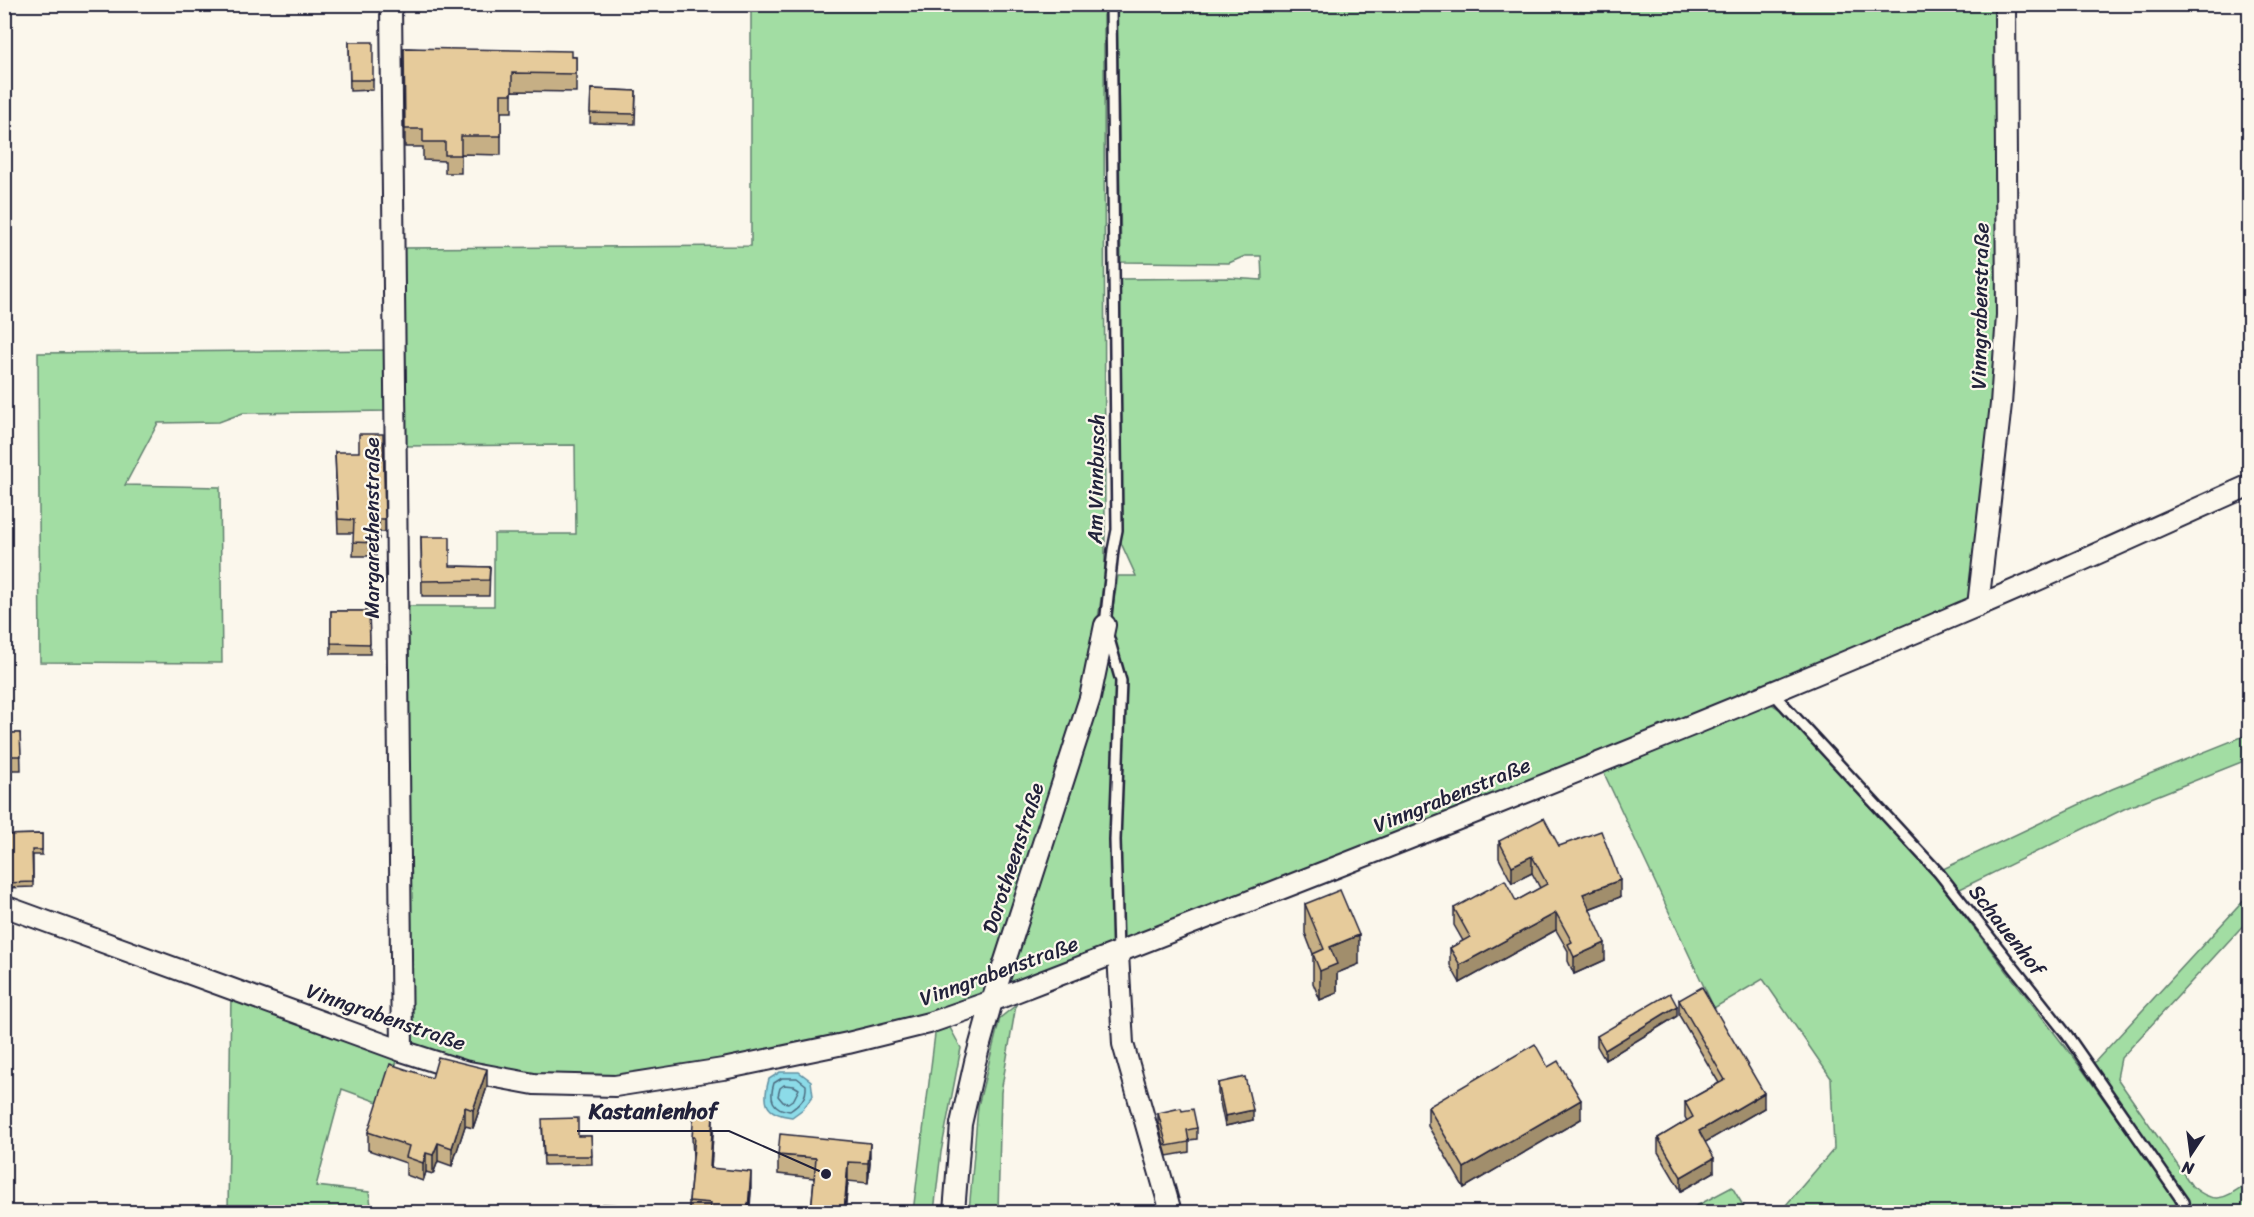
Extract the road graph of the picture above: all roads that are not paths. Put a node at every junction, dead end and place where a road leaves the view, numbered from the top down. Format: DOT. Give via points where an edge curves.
graph roads {
  1 [pos="391,4"];
  2 [pos="1111,4"];
  3 [pos="2005,4"];
  4 [pos="2250,485"];
  5 [pos="1978,606"];
  6 [pos="1105,625"];
  7 [pos="1772,692"];
  8 [pos="4,906"];
  9 [pos="1118,952"];
  10 [pos="992,1001"];
  11 [pos="402,1051"];
  12 [pos="954,1212"];
  13 [pos="1171,1212"];
  14 [pos="2185,1212"];
  1 -- 11 [label="street, Margarethenstraße"];
  2 -- 6 [label="lane, Am Vinnbusch" via="1117,530"];
  3 -- 5 [label="street, Vinngrabenstraße" via="2007,315"];
  4 -- 5 [label="street, Vinngrabenstraße"];
  5 -- 7 [label="street, Vinngrabenstraße"];
  6 -- 9 [label="lane, Am Vinnbusch" via="1121,681 1115,840"];
  6 -- 10 [label="street, Dorotheenstraße" via="1090,698"];
  7 -- 9 [label="street, Vinngrabenstraße"];
  7 -- 14 [label="lane, Schauenhof" via="1946,882 2067,1035 2183,1202"];
  8 -- 11 [label="street, Vinngrabenstraße"];
  9 -- 10 [label="street, Vinngrabenstraße"];
  9 -- 13 [label="street" via="1123,1044"];
  10 -- 11 [label="street, Vinngrabenstraße" via="929,1023 848,1043 615,1086 534,1084 464,1071"];
  10 -- 12 [label="street, Dorotheenstraße" via="961,1124"];
}
